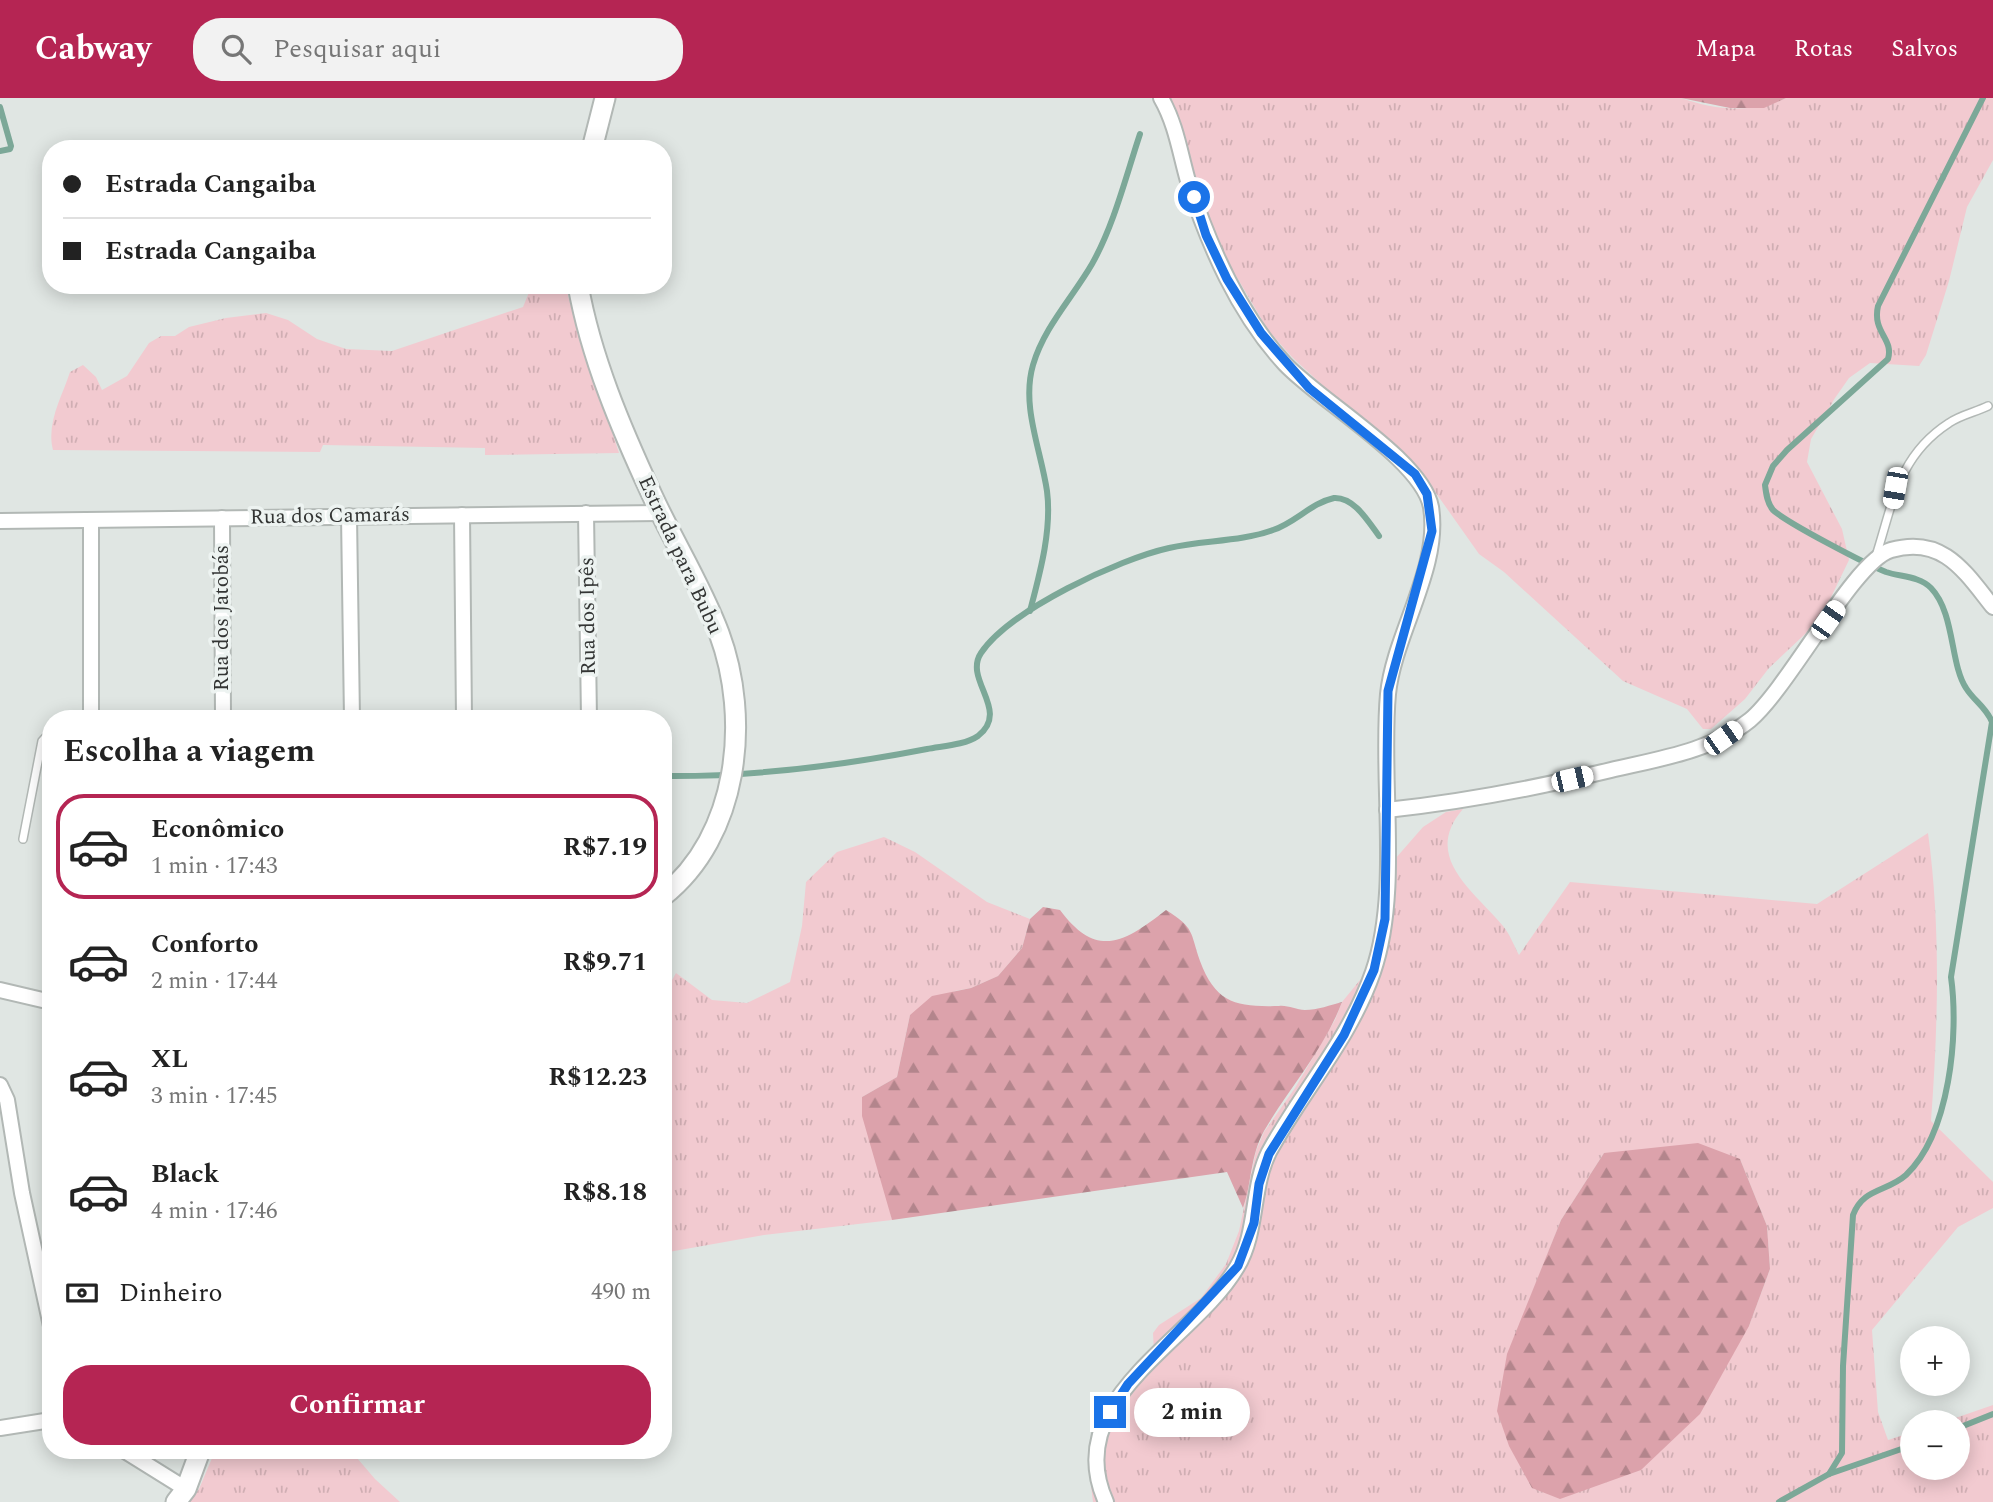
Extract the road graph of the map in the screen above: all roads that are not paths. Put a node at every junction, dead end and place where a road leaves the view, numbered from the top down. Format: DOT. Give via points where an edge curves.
graph roads {
  1 [pos="605,98"];
  2 [pos="1161,98"];
  3 [pos="594,140"];
  4 [pos="580,294"];
  5 [pos="1988,406"];
  6 [pos="586,513"];
  7 [pos="660,513"];
  8 [pos="463,514"];
  9 [pos="349,516"];
  10 [pos="222,518"];
  11 [pos="91,520"];
  12 [pos="0,521"];
  13 [pos="1876,557"];
  14 [pos="1993,607"];
  15 [pos="91,710"];
  16 [pos="223,710"];
  17 [pos="352,710"];
  18 [pos="464,710"];
  19 [pos="589,710"];
  20 [pos="42,741"];
  21 [pos="1387,810"];
  22 [pos="23,839"];
  23 [pos="672,885"];
  24 [pos="0,990"];
  25 [pos="42,1000"];
  26 [pos="0,1085"];
  27 [pos="42,1285"];
  28 [pos="42,1421"];
  29 [pos="0,1428"];
  30 [pos="135,1459"];
  31 [pos="197,1459"];
  32 [pos="181,1495"];
  33 [pos="1106,1502"];
  1 -- 3 [label="street"];
  2 -- 21 [label="street" via="1172,120 1206,235 1261,333 1309,388 1415,474 1427,494 1432,531 1428,552 1388,691"];
  4 -- 7 [label="street, Estrada para Bubu" via="586,326 628,444"];
  5 -- 13 [label="lane" via="1951,421 1928,438 1911,460 1895,488"];
  6 -- 7 [label="street, Rua dos Camarás"];
  6 -- 8 [label="street, Rua dos Camarás"];
  6 -- 19 [label="street, Rua dos Ipês"];
  7 -- 23 [label="street, Estrada para Bubu" via="719,634 730,671 735,727 729,792 708,841"];
  8 -- 9 [label="street, Rua dos Camarás"];
  8 -- 18 [label="street"];
  9 -- 10 [label="street, Rua dos Camarás"];
  9 -- 17 [label="street"];
  10 -- 11 [label="street, Rua dos Camarás"];
  10 -- 16 [label="street, Rua dos Jatobás"];
  11 -- 12 [label="street, Rua dos Camarás"];
  11 -- 15 [label="street"];
  13 -- 14 [label="street" via="1910,547 1942,553 1955,561"];
  13 -- 21 [label="street" via="1776,692 1751,719 1723,738 1527,790 1461,803"];
  20 -- 22 [label="lane"];
  21 -- 33 [label="street" via="1385,919 1365,995 1269,1154 1254,1223 1238,1266 1128,1384 1110,1412 1095,1464"];
  24 -- 25 [label="street"];
  26 -- 27 [label="street" via="8,1100"];
  28 -- 29 [label="street"];
  30 -- 32 [label="street"];
  31 -- 32 [label="street"];
}
